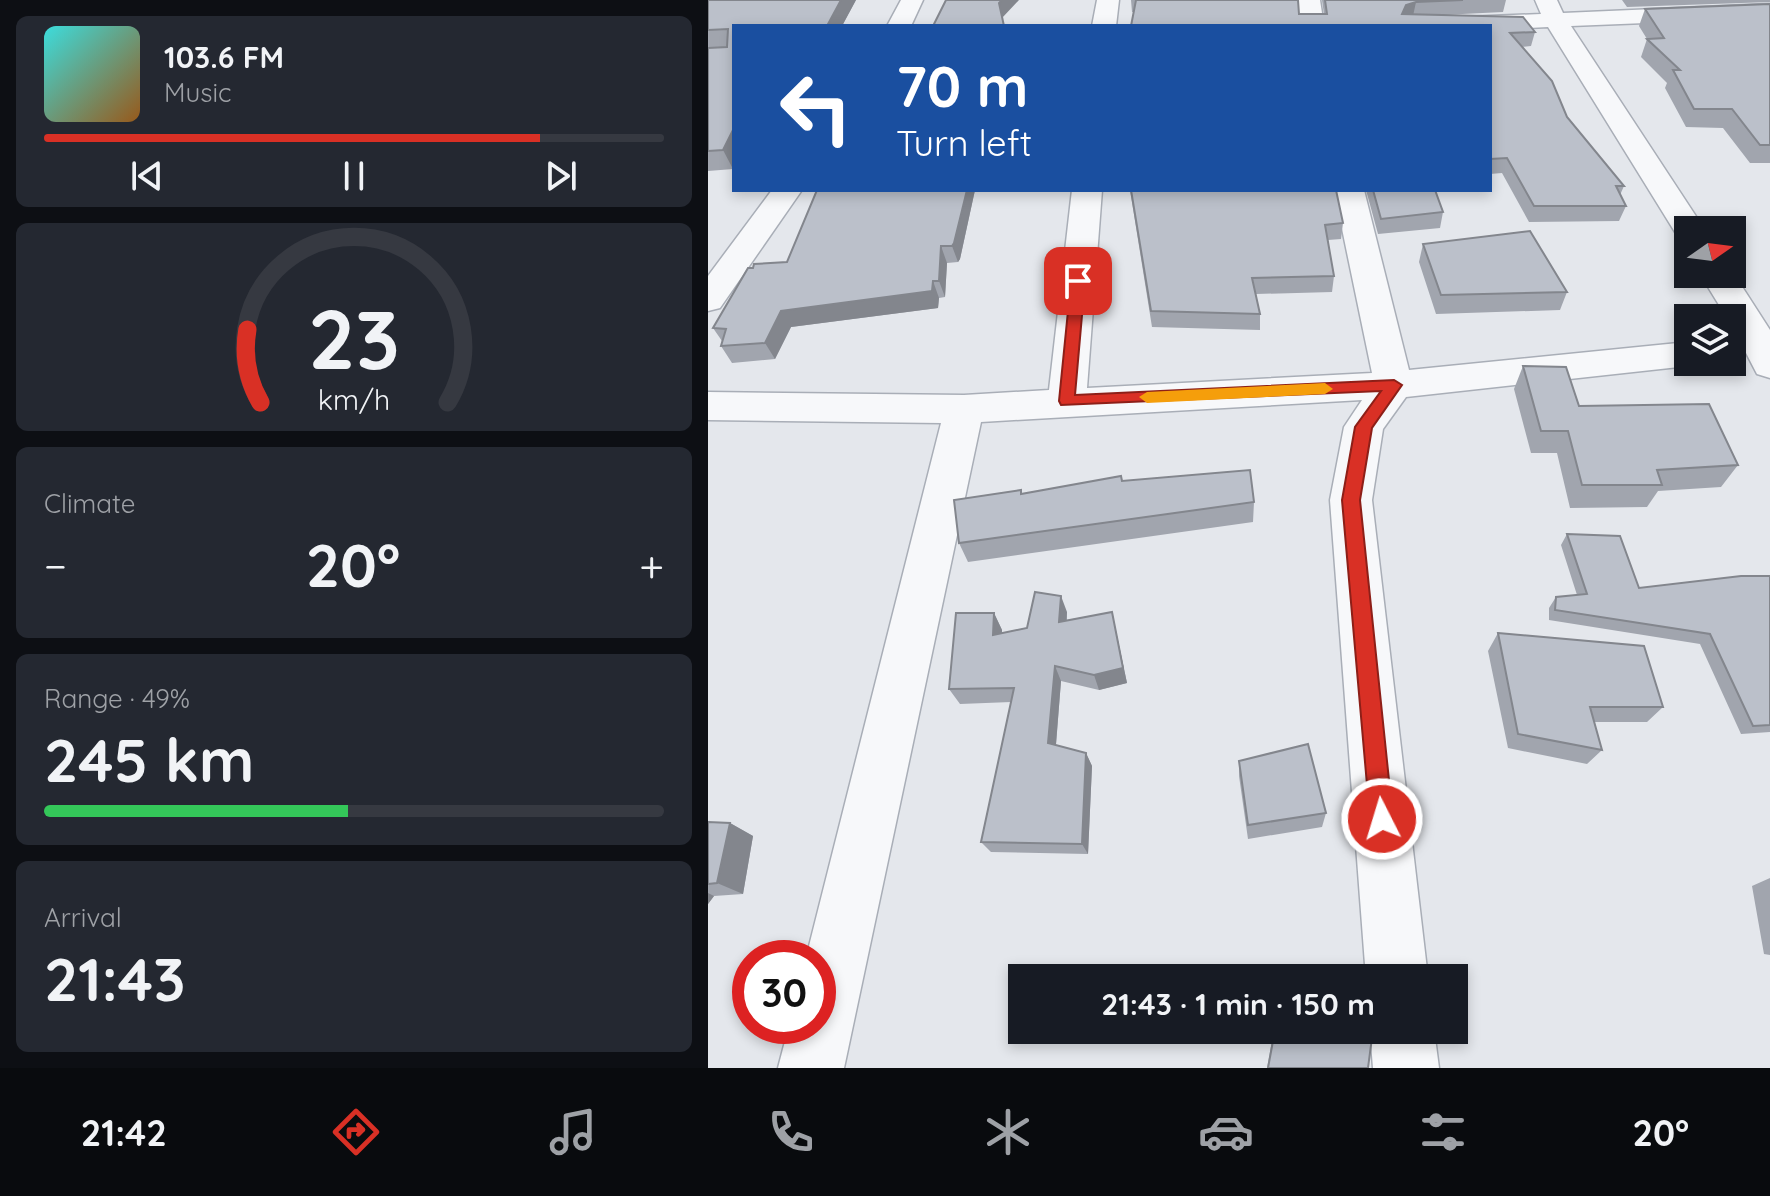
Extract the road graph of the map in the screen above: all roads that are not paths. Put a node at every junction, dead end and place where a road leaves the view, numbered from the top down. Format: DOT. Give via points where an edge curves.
graph roads {
  1 [pos="912,0"];
  2 [pos="1108,0"];
  3 [pos="1309,0"];
  4 [pos="1550,10"];
  5 [pos="1770,11"];
  6 [pos="900,24"];
  7 [pos="1104,24"];
  8 [pos="1312,24"];
  9 [pos="1431,24"];
  10 [pos="786,192"];
  11 [pos="1087,192"];
  12 [pos="1349,192"];
  13 [pos="1680,216"];
  14 [pos="1724,288"];
  15 [pos="708,300"];
  16 [pos="1758,351"];
  17 [pos="1674,355"];
  18 [pos="1394,385"];
  19 [pos="1067,401"];
  20 [pos="708,406"];
  21 [pos="964,409"];
  22 [pos="1396,964"];
  23 [pos="1403,1044"];
  24 [pos="811,1068"];
  25 [pos="1406,1068"];
  1 -- 6 [label="street"];
  2 -- 7 [label="street"];
  3 -- 8 [label="street"];
  4 -- 5 [label="street"];
  4 -- 9 [label="street"];
  4 -- 13 [label="street"];
  10 -- 15 [label="street"];
  11 -- 19 [label="street"];
  12 -- 18 [label="street"];
  14 -- 16 [label="street"];
  17 -- 18 [label="street"];
  18 -- 19 [label="street"];
  18 -- 22 [label="street" via="1364,427 1351,500"];
  19 -- 21 [label="street"];
  20 -- 21 [label="street"];
  21 -- 24 [label="street"];
  23 -- 25 [label="street"];
}
